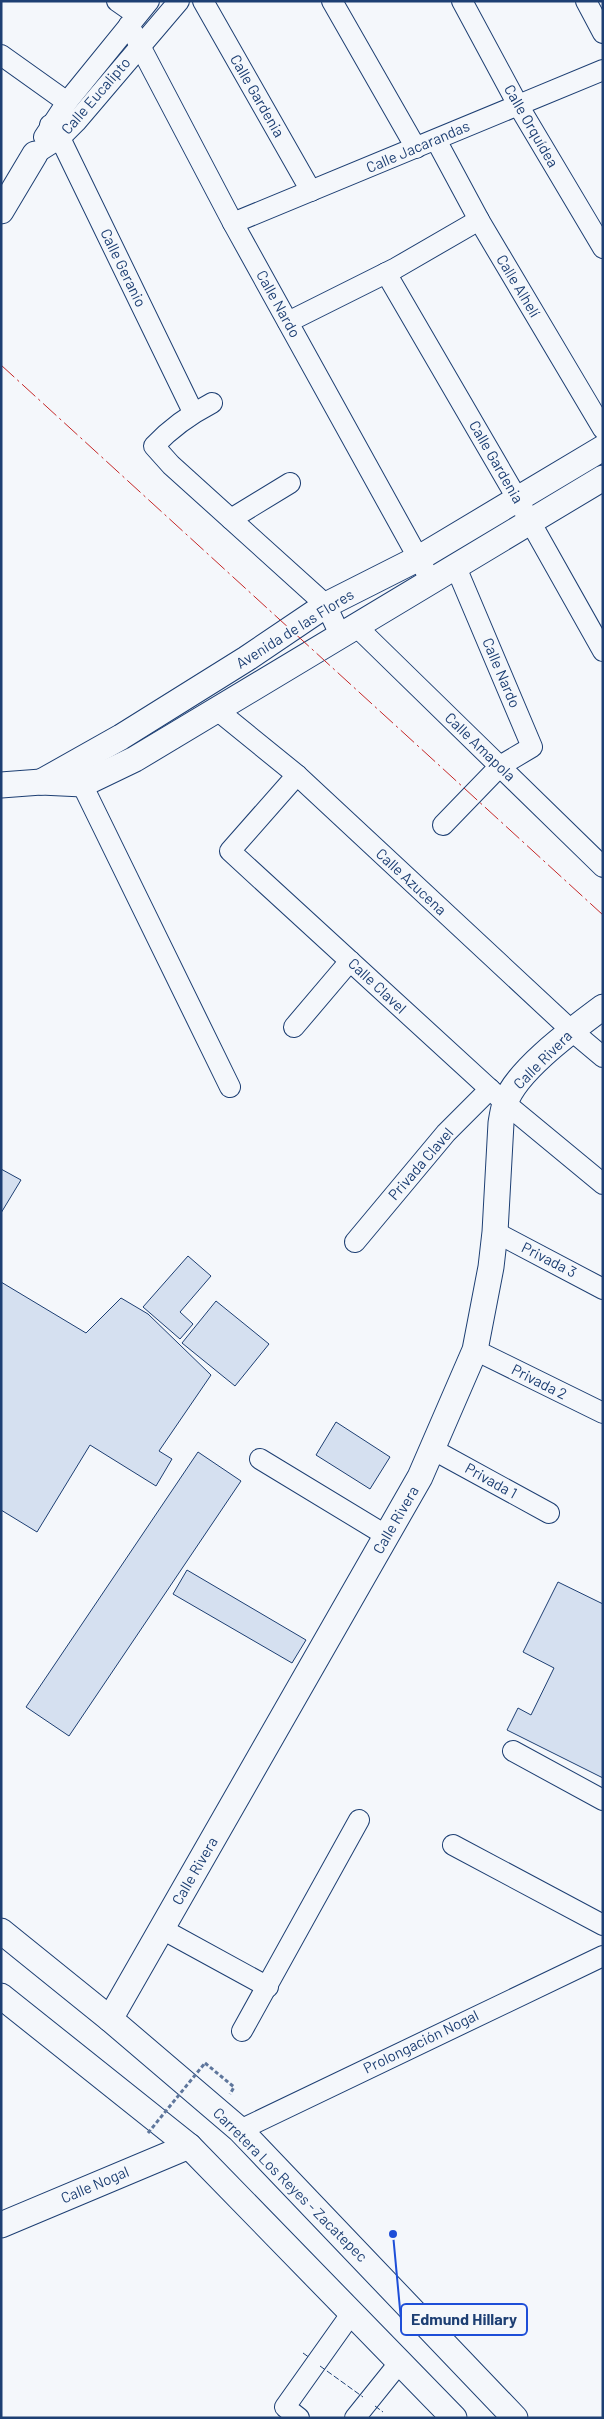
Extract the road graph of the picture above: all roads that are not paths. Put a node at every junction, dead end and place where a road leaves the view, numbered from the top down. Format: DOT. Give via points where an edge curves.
graph roads {
  1 [pos="117,1"];
  2 [pos="179,1"];
  3 [pos="203,1"];
  4 [pos="332,1"];
  5 [pos="462,1"];
  6 [pos="586,1"];
  7 [pos="138,14"];
  8 [pos="603,33"];
  9 [pos="140,47"];
  10 [pos="2,57"];
  11 [pos="603,70"];
  12 [pos="67,102"];
  13 [pos="518,104"];
  14 [pos="55,132"];
  15 [pos="436,140"];
  16 [pos="416,148"];
  17 [pos="35,154"];
  18 [pos="311,191"];
  19 [pos="1,211"];
  20 [pos="479,220"];
  21 [pos="234,223"];
  22 [pos="603,248"];
  23 [pos="386,273"];
  24 [pos="288,322"];
  25 [pos="212,403"];
  26 [pos="193,412"];
  27 [pos="603,429"];
  28 [pos="603,448"];
  29 [pos="603,478"];
  30 [pos="290,482"];
  31 [pos="518,500"];
  32 [pos="231,519"];
  33 [pos="530,521"];
  34 [pos="419,558"];
  35 [pos="455,565"];
  36 [pos="431,580"];
  37 [pos="326,605"];
  38 [pos="349,632"];
  39 [pos="603,651"];
  40 [pos="246,659"];
  41 [pos="259,686"];
  42 [pos="217,710"];
  43 [pos="500,766"];
  44 [pos="77,775"];
  45 [pos="297,775"];
  46 [pos="1,785"];
  47 [pos="443,826"];
  48 [pos="603,866"];
  49 [pos="350,961"];
  50 [pos="603,1007"];
  51 [pos="294,1027"];
  52 [pos="572,1031"];
  53 [pos="603,1057"];
  54 [pos="230,1087"];
  55 [pos="497,1096"];
  56 [pos="603,1184"];
  57 [pos="495,1232"];
  58 [pos="355,1242"];
  59 [pos="603,1288"];
  60 [pos="475,1350"];
  61 [pos="603,1414"];
  62 [pos="432,1449"];
  63 [pos="260,1459"];
  64 [pos="549,1512"];
  65 [pos="387,1536"];
  66 [pos="513,1751"];
  67 [pos="603,1800"];
  68 [pos="360,1820"];
  69 [pos="454,1845"];
  70 [pos="603,1925"];
  71 [pos="162,1929"];
  72 [pos="1,1931"];
  73 [pos="603,1956"];
  74 [pos="268,1987"];
  75 [pos="1,1996"];
  76 [pos="110,2019"];
  77 [pos="242,2031"];
  78 [pos="240,2130"];
  79 [pos="189,2146"];
  80 [pos="1,2225"];
  81 [pos="351,2314"];
  82 [pos="400,2362"];
  83 [pos="299,2418"];
  84 [pos="355,2418"];
  85 [pos="454,2418"];
  86 [pos="515,2418"];
  1 -- 7 [label="street"];
  2 -- 9 [label="street, Calle Eucalipto"];
  3 -- 18 [label="street, Calle Gardenia"];
  4 -- 16 [label="street"];
  5 -- 13 [label="street, Calle Orquídea"];
  6 -- 8 [label="street"];
  7 -- 9 [label="street, Calle Nardo"];
  7 -- 12 [label="street, Calle Eucalipto"];
  9 -- 14 [label="street, Calle Eucalipto"];
  9 -- 21 [label="street, Calle Nardo"];
  10 -- 12 [label="street"];
  11 -- 13 [label="street, Calle Jacarandas"];
  12 -- 14 [label="street, Calle Eucalipto"];
  13 -- 15 [label="street, Calle Jacarandas"];
  13 -- 22 [label="street, Calle Orquídea"];
  14 -- 17 [label="street, Calle Eucalipto"];
  14 -- 26 [label="street, Calle Geranio"];
  15 -- 16 [label="street, Calle Jacarandas"];
  15 -- 20 [label="street, Calle Alhelí"];
  16 -- 18 [label="street, Calle Jacarandas"];
  17 -- 19 [label="main road"];
  18 -- 21 [label="street, Calle Jacarandas"];
  20 -- 23 [label="street"];
  20 -- 27 [label="street, Calle Alhelí"];
  21 -- 24 [label="street, Calle Nardo"];
  23 -- 24 [label="street"];
  23 -- 31 [label="street, Calle Gardenia"];
  24 -- 34 [label="street, Calle Nardo"];
  25 -- 26 [label="street"];
  26 -- 32 [label="street" via="154,446"];
  28 -- 31 [label="main road, Avenida de las Flores"];
  29 -- 33 [label="main road, Avenida de las Flores"];
  30 -- 32 [label="street"];
  31 -- 33 [label="street, Calle Gardenia"];
  31 -- 34 [label="main road, Avenida de las Flores"];
  32 -- 37 [label="street"];
  33 -- 35 [label="main road, Avenida de las Flores"];
  33 -- 39 [label="street, Calle Gardenia"];
  34 -- 36 [label="street, Calle Nardo"];
  34 -- 37 [label="main road, Avenida de las Flores"];
  35 -- 36 [label="main road, Avenida de las Flores"];
  35 -- 43 [label="street, Calle Nardo" via="532,747"];
  36 -- 38 [label="main road, Avenida de las Flores"];
  37 -- 38 [label="street"];
  37 -- 40 [label="main road, Avenida de las Flores"];
  38 -- 41 [label="main road, Avenida de las Flores"];
  38 -- 43 [label="street, Calle Amapola"];
  40 -- 41 [label="street"];
  40 -- 44 [label="main road, Avenida de las Flores"];
  41 -- 42 [label="main road, Avenida de las Flores"];
  42 -- 44 [label="main road, Avenida de las Flores" via="135,759"];
  42 -- 45 [label="street, Calle Azucena"];
  43 -- 47 [label="street"];
  43 -- 48 [label="street, Calle Amapola"];
  44 -- 46 [label="main road, Avenida de las Flores"];
  44 -- 54 [label="street"];
  45 -- 49 [label="street, Calle Clavel" via="230,851"];
  45 -- 52 [label="street, Calle Azucena"];
  49 -- 51 [label="street"];
  49 -- 55 [label="street, Calle Clavel"];
  50 -- 52 [label="main road, Calle Rivera"];
  52 -- 53 [label="street, Calle Azucena"];
  52 -- 55 [label="main road, Calle Rivera"];
  55 -- 56 [label="street, Calle Clavel"];
  55 -- 57 [label="main road, Calle Rivera" via="501,1123"];
  55 -- 58 [label="street, Privada Clavel" via="446,1133"];
  57 -- 59 [label="street, Privada 3"];
  57 -- 60 [label="main road, Calle Rivera"];
  60 -- 61 [label="street, Privada 2"];
  60 -- 62 [label="main road, Calle Rivera"];
  62 -- 64 [label="street, Privada 1"];
  62 -- 65 [label="main road, Calle Rivera"];
  63 -- 65 [label="street"];
  65 -- 71 [label="main road, Calle Rivera"];
  66 -- 67 [label="street"];
  68 -- 74 [label="street"];
  69 -- 70 [label="street"];
  71 -- 74 [label="street"];
  71 -- 76 [label="main road, Calle Rivera"];
  72 -- 76 [label="main road, Carretera Los Reyes - Zacatepec"];
  73 -- 78 [label="street, Prolongación Nogal"];
  74 -- 77 [label="street"];
  75 -- 79 [label="main road"];
  76 -- 78 [label="main road, Carretera Los Reyes - Zacatepec"];
  78 -- 86 [label="main road, Carretera Los Reyes - Zacatepec"];
  79 -- 80 [label="main road, Calle Nogal"];
  79 -- 81 [label="main road"];
  81 -- 82 [label="main road"];
  81 -- 83 [label="street" via="285,2407"];
  82 -- 84 [label="street"];
  82 -- 85 [label="main road"];
}
